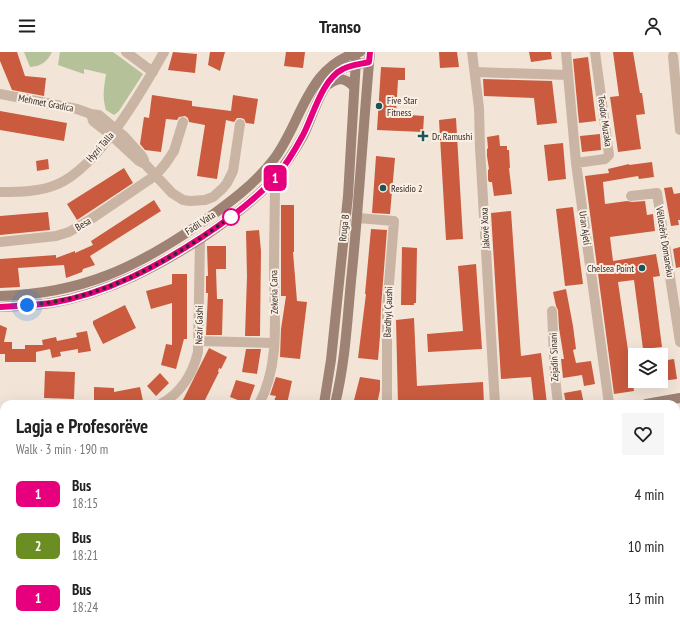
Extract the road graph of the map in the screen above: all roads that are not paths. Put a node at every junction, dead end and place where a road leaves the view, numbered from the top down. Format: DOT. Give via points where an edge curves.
graph roads {
  1 [pos="126,52"];
  2 [pos="164,52"];
  3 [pos="339,52"];
  4 [pos="357,52"];
  5 [pos="472,52"];
  6 [pos="566,52"];
  7 [pos="595,52"];
  8 [pos="673,56"];
  9 [pos="369,57"];
  10 [pos="355,65"];
  11 [pos="153,72"];
  12 [pos="475,72"];
  13 [pos="568,75"];
  14 [pos="317,80"];
  15 [pos="326,86"];
  16 [pos="353,86"];
  17 [pos="0,94"];
  18 [pos="183,122"];
  19 [pos="240,124"];
  20 [pos="680,130"];
  21 [pos="114,132"];
  22 [pos="576,163"];
  23 [pos="156,175"];
  24 [pos="275,178"];
  25 [pos="0,192"];
  26 [pos="631,196"];
  27 [pos="358,218"];
  28 [pos="200,239"];
  29 [pos="0,242"];
  30 [pos="0,296"];
  31 [pos="0,307"];
  32 [pos="552,311"];
  33 [pos="199,341"];
  34 [pos="680,342"];
  35 [pos="274,343"];
  36 [pos="680,398"];
  37 [pos="168,400"];
  38 [pos="260,400"];
  39 [pos="325,400"];
  40 [pos="335,400"];
  41 [pos="387,400"];
  42 [pos="495,400"];
  43 [pos="558,400"];
  44 [pos="608,400"];
  45 [pos="669,400"];
  1 -- 11 [label="street"];
  2 -- 11 [label="street, Hyzri Talla"];
  3 -- 14 [label="main road"];
  4 -- 10 [label="main road, Rruga B"];
  4 -- 14 [label="main road, Fadil Vata" via="342,58"];
  5 -- 12 [label="street, Jakovë Xoxa"];
  6 -- 13 [label="street, Uran Ajeti"];
  7 -- 22 [label="street, Teodor Muzaka" via="609,155 605,159"];
  8 -- 20 [label="street"];
  9 -- 10 [label="main road, Fadil Vata"];
  9 -- 27 [label="main road, Rruga B"];
  10 -- 15 [label="main road, Fadil Vata" via="337,72"];
  10 -- 16 [label="main road, Rruga B"];
  11 -- 21 [label="street, Hyzri Talla"];
  12 -- 13 [label="street"];
  12 -- 42 [label="street, Jakovë Xoxa"];
  13 -- 22 [label="street, Uran Ajeti"];
  14 -- 30 [label="main road, Fadil Vata" via="275,159 240,194 203,222 146,258 100,278 43,293"];
  15 -- 16 [label="main road" via="339,79"];
  15 -- 24 [label="main road, Fadil Vata" via="294,151"];
  16 -- 39 [label="main road, Rruga B" via="348,196"];
  17 -- 21 [label="street, Mehmet Gradica" via="77,108 91,114 93,121"];
  18 -- 23 [label="street, Besa" via="174,151"];
  19 -- 23 [label="street" via="233,171 223,188 213,197 183,200 172,193"];
  21 -- 23 [label="street" via="139,161"];
  21 -- 25 [label="street, Hyzri Talla" via="97,152 59,184 38,189"];
  22 -- 44 [label="street, Uran Ajeti"];
  23 -- 29 [label="street, Besa" via="69,232 45,238"];
  24 -- 28 [label="main road, Fadil Vata" via="232,216"];
  24 -- 35 [label="street, Zekeria Cana"];
  26 -- 34 [label="street, Vëllezërit Domaneku" via="657,193"];
  27 -- 40 [label="main road, Rruga B" via="343,364"];
  27 -- 41 [label="street, Bardhyl Çaushi" via="394,220 387,309"];
  28 -- 31 [label="main road, Fadil Vata" via="151,268 100,290 52,302"];
  28 -- 33 [label="street, Nezir Gashi"];
  32 -- 43 [label="street, Zejadin Sinani"];
  33 -- 35 [label="street"];
  33 -- 37 [label="street, Nezir Gashi" via="192,370 181,387"];
  35 -- 38 [label="street, Zekeria Cana" via="268,378"];
  36 -- 45 [label="main road"];
}
